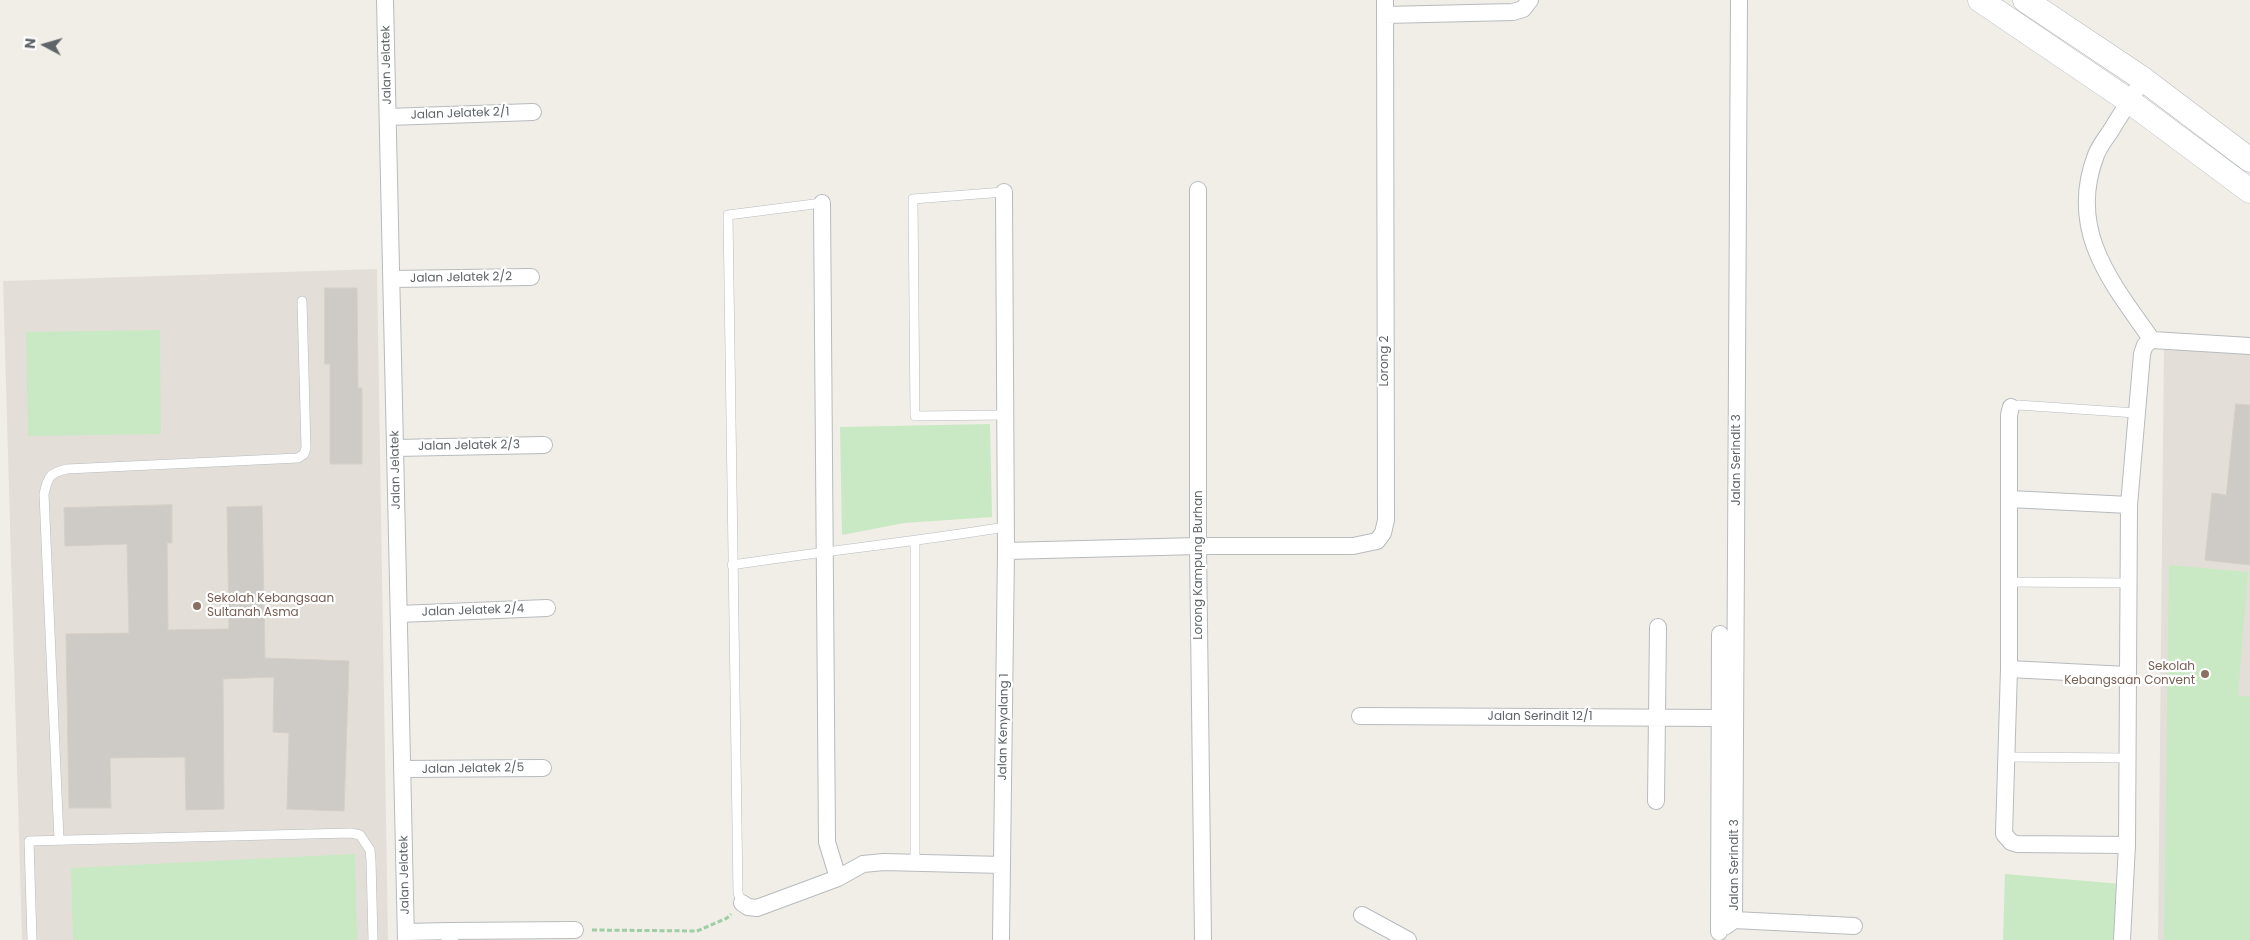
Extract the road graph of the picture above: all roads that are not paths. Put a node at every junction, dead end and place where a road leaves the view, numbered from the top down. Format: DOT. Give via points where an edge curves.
graph roads {
  1 [pos="385,0"];
  2 [pos="1530,0"];
  3 [pos="1739,0"];
  4 [pos="1980,0"];
  5 [pos="2025,0"];
  6 [pos="1385,7"];
  7 [pos="2143,80"];
  8 [pos="2129,101"];
  9 [pos="533,112"];
  10 [pos="388,117"];
  11 [pos="2250,160"];
  12 [pos="1198,190"];
  13 [pos="2250,191"];
  14 [pos="1004,192"];
  15 [pos="822,203"];
  16 [pos="531,277"];
  17 [pos="392,279"];
  18 [pos="302,301"];
  19 [pos="2152,340"];
  20 [pos="2250,346"];
  21 [pos="2011,407"];
  22 [pos="2136,413"];
  23 [pos="1005,415"];
  24 [pos="544,445"];
  25 [pos="395,448"];
  26 [pos="2010,499"];
  27 [pos="2128,505"];
  28 [pos="1005,520"];
  29 [pos="915,542"];
  30 [pos="1198,546"];
  31 [pos="826,551"];
  32 [pos="1006,551"];
  33 [pos="732,565"];
  34 [pos="2009,582"];
  35 [pos="2128,583"];
  36 [pos="547,608"];
  37 [pos="399,614"];
  38 [pos="1658,627"];
  39 [pos="1720,634"];
  40 [pos="2009,669"];
  41 [pos="2127,675"];
  42 [pos="1360,716"];
  43 [pos="1657,718"];
  44 [pos="1720,718"];
  45 [pos="2007,757"];
  46 [pos="2128,758"];
  47 [pos="543,768"];
  48 [pos="402,770"];
  49 [pos="1656,801"];
  50 [pos="59,840"];
  51 [pos="2128,845"];
  52 [pos="915,863"];
  53 [pos="1002,865"];
  54 [pos="838,878"];
  55 [pos="742,903"];
  56 [pos="1362,915"];
  57 [pos="1734,920"];
  58 [pos="1854,926"];
  59 [pos="566,933"];
  60 [pos="406,936"];
  61 [pos="450,936"];
  62 [pos="1718,936"];
  63 [pos="32,940"];
  64 [pos="372,940"];
  65 [pos="1001,940"];
  66 [pos="1203,940"];
  67 [pos="1408,940"];
  68 [pos="2122,940"];
  1 -- 10 [label="street, Jalan Jelatek"];
  2 -- 6 [label="street" via="1523,9 1513,12"];
  3 -- 57 [label="street, Jalan Serindit 3"];
  4 -- 8 [label="main road"];
  5 -- 7 [label="main road"];
  6 -- 30 [label="street, Lorong 2" via="1386,520 1383,533 1377,541 1353,546"];
  7 -- 8 [label="street"];
  7 -- 11 [label="main road"];
  8 -- 13 [label="main road"];
  8 -- 19 [label="street" via="2096,153 2088,188 2089,223 2105,273"];
  9 -- 10 [label="street, Jalan Jelatek 2/1"];
  10 -- 17 [label="street, Jalan Jelatek"];
  12 -- 30 [label="street, Lorong Kampung Burhan"];
  14 -- 23 [label="street, Jalan Kenyalang 1"];
  14 -- 23 [label="lane" via="913,200 915,416"];
  15 -- 31 [label="street"];
  15 -- 33 [label="lane" via="728,215"];
  16 -- 17 [label="street, Jalan Jelatek 2/2"];
  17 -- 25 [label="street, Jalan Jelatek"];
  18 -- 50 [label="lane" via="304,454 298,458 67,469 55,472 47,479 44,494"];
  19 -- 20 [label="street"];
  19 -- 22 [label="street" via="2145,345 2142,354"];
  21 -- 22 [label="lane"];
  21 -- 26 [label="street"];
  22 -- 27 [label="street"];
  23 -- 28 [label="street, Jalan Kenyalang 1"];
  24 -- 25 [label="street, Jalan Jelatek 2/3"];
  25 -- 37 [label="street, Jalan Jelatek"];
  26 -- 27 [label="street"];
  26 -- 34 [label="street"];
  27 -- 35 [label="street"];
  28 -- 29 [label="lane"];
  28 -- 32 [label="street, Jalan Kenyalang 1"];
  29 -- 31 [label="lane"];
  29 -- 52 [label="lane"];
  30 -- 32 [label="street, Lorong 2"];
  30 -- 66 [label="street, Lorong Kampung Burhan"];
  31 -- 33 [label="lane"];
  31 -- 54 [label="street" via="827,842"];
  32 -- 53 [label="street, Jalan Kenyalang 1"];
  33 -- 55 [label="lane" via="738,893"];
  34 -- 35 [label="lane"];
  34 -- 40 [label="street"];
  35 -- 41 [label="street"];
  36 -- 37 [label="street, Jalan Jelatek 2/4"];
  37 -- 48 [label="street, Jalan Jelatek"];
  38 -- 43 [label="street"];
  39 -- 44 [label="street"];
  40 -- 41 [label="street"];
  40 -- 45 [label="street"];
  41 -- 46 [label="street"];
  42 -- 43 [label="street, Jalan Serindit 12/1"];
  43 -- 44 [label="street, Jalan Serindit 12/1"];
  43 -- 49 [label="street"];
  44 -- 62 [label="street"];
  45 -- 46 [label="lane"];
  45 -- 51 [label="street" via="2003,827 2010,842"];
  46 -- 51 [label="street"];
  47 -- 48 [label="street, Jalan Jelatek 2/5"];
  48 -- 60 [label="street, Jalan Jelatek"];
  50 -- 63 [label="lane" via="29,841"];
  50 -- 64 [label="lane" via="360,835 370,850"];
  51 -- 68 [label="street"];
  52 -- 53 [label="street"];
  52 -- 54 [label="street" via="863,864"];
  53 -- 65 [label="street, Jalan Kenyalang 1"];
  54 -- 55 [label="street" via="757,908"];
  56 -- 67 [label="street"];
  57 -- 58 [label="street"];
  57 -- 62 [label="street"];
  59 -- 61 [label="street"];
  60 -- 61 [label="street"];
}
